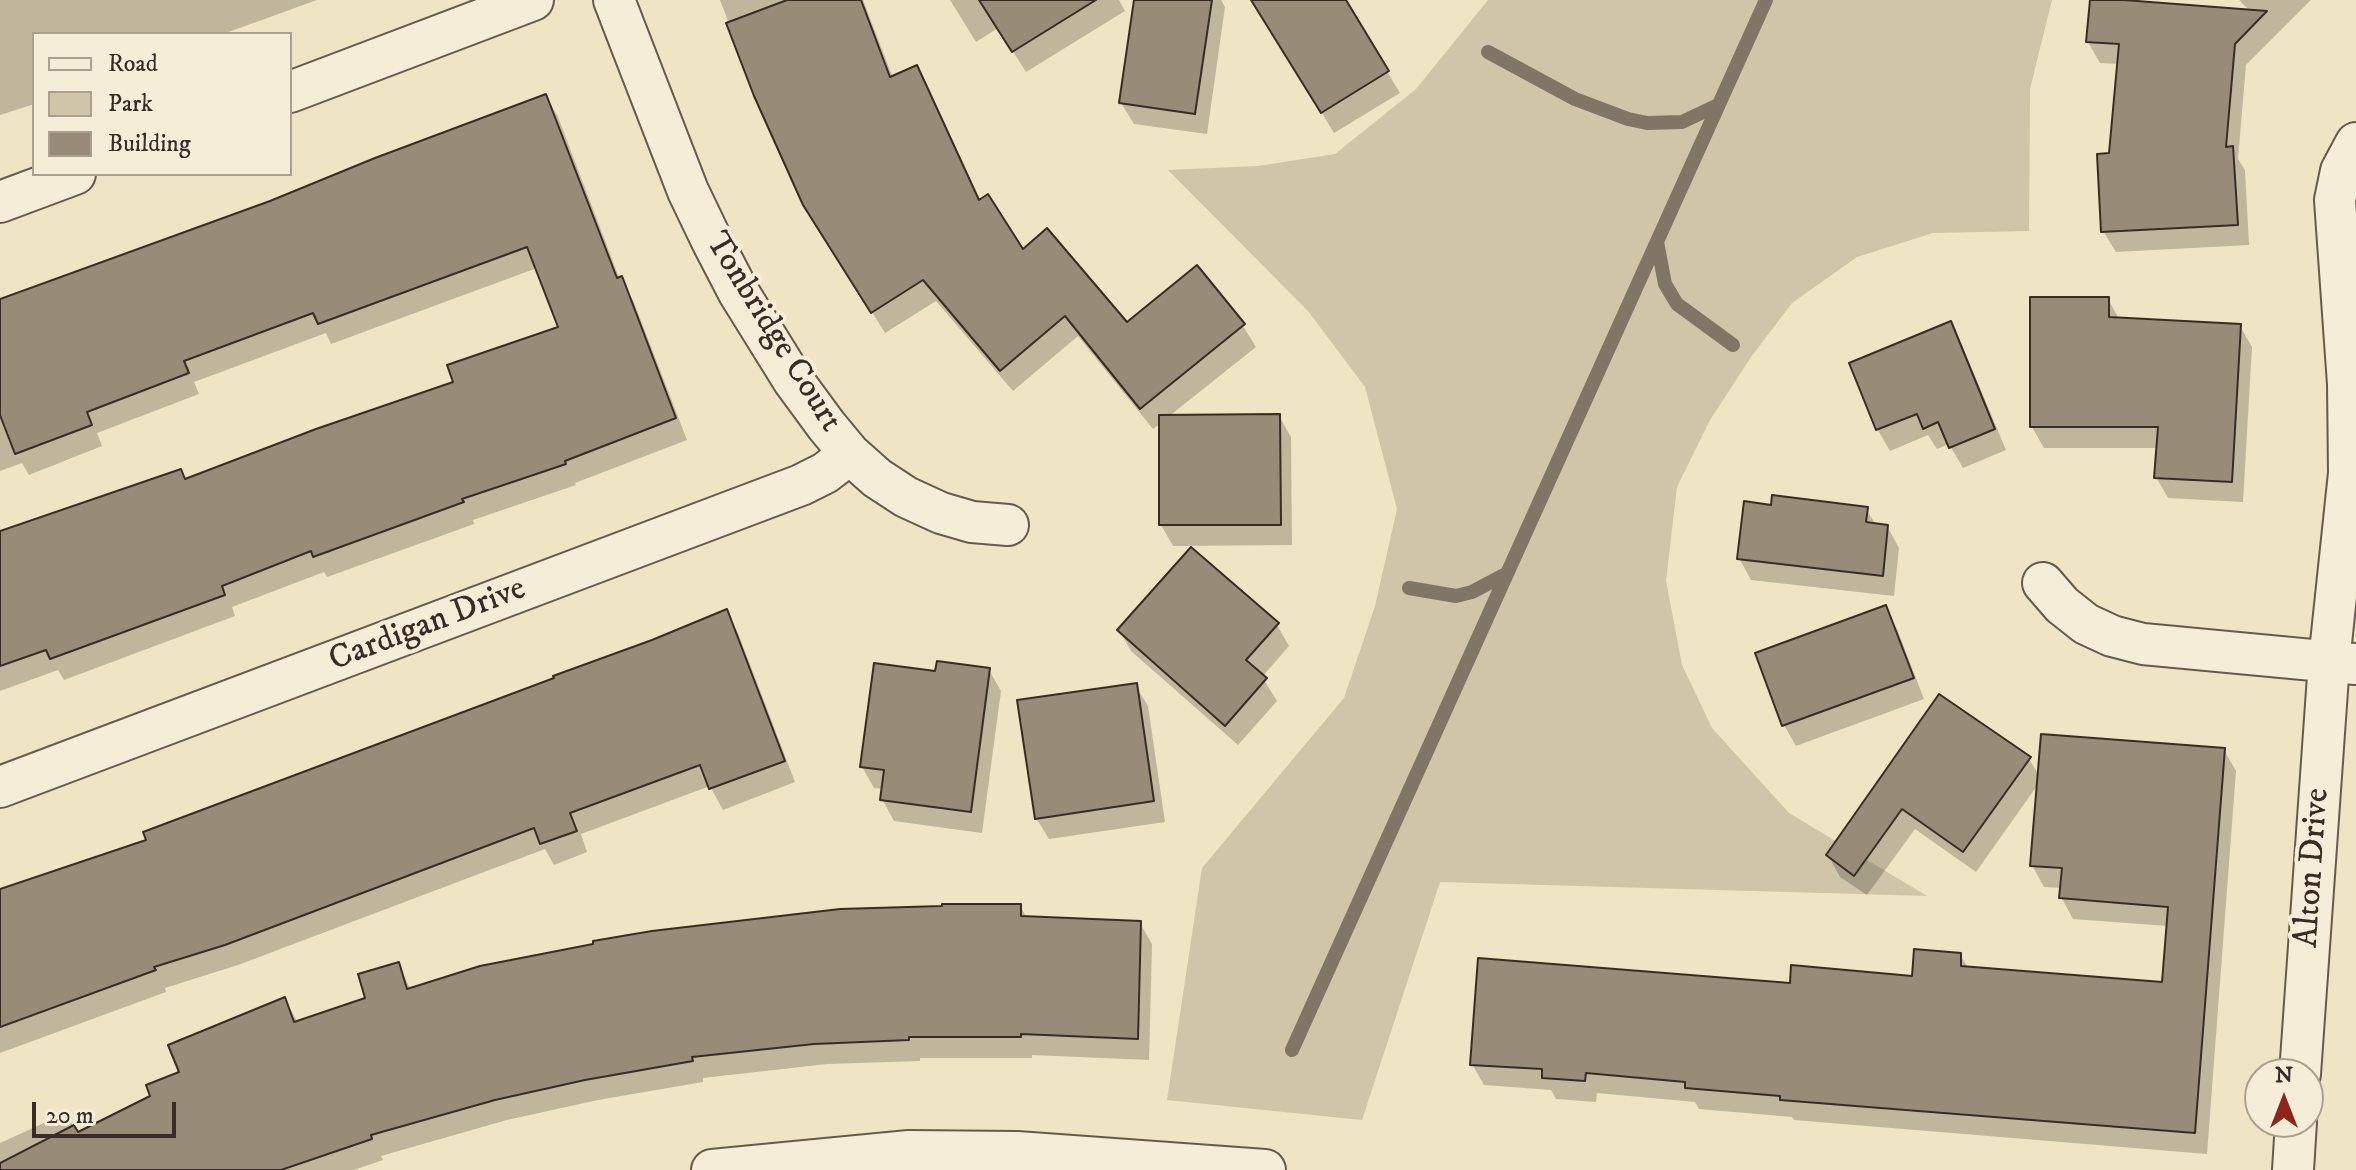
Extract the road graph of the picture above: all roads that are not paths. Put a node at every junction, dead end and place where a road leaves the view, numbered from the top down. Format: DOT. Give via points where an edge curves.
graph roads {
  1 [pos="533,0"];
  2 [pos="614,0"];
  3 [pos="292,91"];
  4 [pos="2356,143"];
  5 [pos="70,176"];
  6 [pos="0,202"];
  7 [pos="850,454"];
  8 [pos="1008,525"];
  9 [pos="2043,583"];
  10 [pos="2342,663"];
  11 [pos="0,787"];
  12 [pos="2302,1058"];
  13 [pos="2295,1138"];
  14 [pos="712,1170"];
  15 [pos="1265,1170"];
  16 [pos="2293,1170"];
  1 -- 3 [label="street"];
  2 -- 7 [label="street, Tonbridge Court" via="688,191 732,280 793,380"];
  4 -- 10 [label="street, Alton Drive" via="2341,171 2335,200 2350,430"];
  5 -- 6 [label="street"];
  7 -- 8 [label="street, Tonbridge Court" via="906,497 941,513"];
  7 -- 11 [label="street, Cardigan Drive" via="801,485"];
  9 -- 10 [label="street" via="2086,624 2112,636 2143,644"];
  10 -- 12 [label="street, Alton Drive"];
  13 -- 16 [label="street"];
  14 -- 15 [label="street" via="909,1151 1017,1152"];
}
